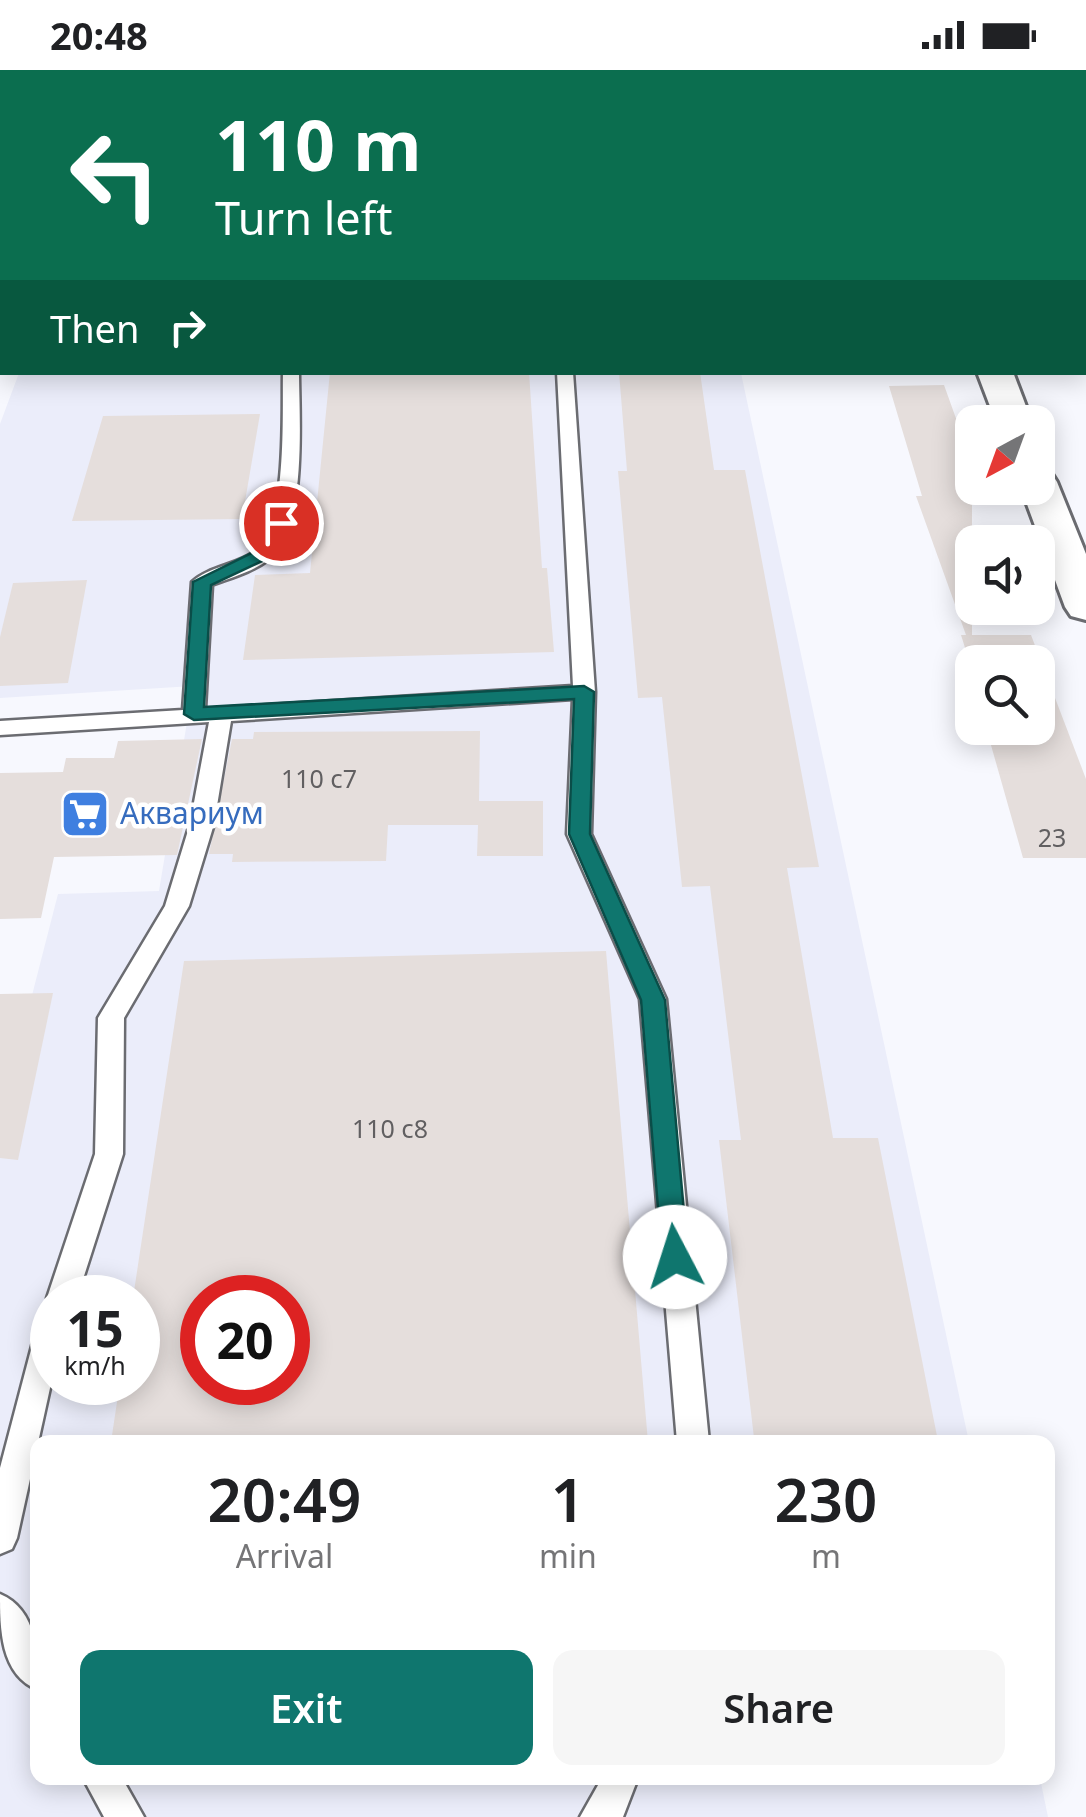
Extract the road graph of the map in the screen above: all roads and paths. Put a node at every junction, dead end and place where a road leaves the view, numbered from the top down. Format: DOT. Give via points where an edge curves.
graph roads {
  1 [pos="291,375"];
  2 [pos="565,375"];
  3 [pos="996,375"];
  4 [pos="1008,405"];
  5 [pos="1047,505"];
  6 [pos="1086,607"];
  7 [pos="584,692"];
  8 [pos="222,712"];
  9 [pos="194,714"];
  10 [pos="0,728"];
  11 [pos="69,1275"];
  12 [pos="31,1405"];
  13 [pos="692,1435"];
  14 [pos="0,1538"];
  15 [pos="0,1611"];
  16 [pos="30,1660"];
  17 [pos="105,1785"];
  18 [pos="618,1785"];
  19 [pos="125,1817"];
  20 [pos="598,1817"];
  1 -- 9 [label="lane" via="281,523 267,552 202,582"];
  2 -- 7 [label="lane"];
  3 -- 4 [label="street"];
  5 -- 6 [label="street"];
  7 -- 8 [label="lane"];
  7 -- 13 [label="lane" via="580,834 653,1000"];
  8 -- 9 [label="lane"];
  8 -- 11 [label="lane" via="202,824 177,906 111,1018 108,1154"];
  9 -- 10 [label="lane"];
  12 -- 14 [label="lane"];
  15 -- 16 [label="lane"];
  17 -- 19 [label="lane"];
  18 -- 20 [label="lane"];
}
